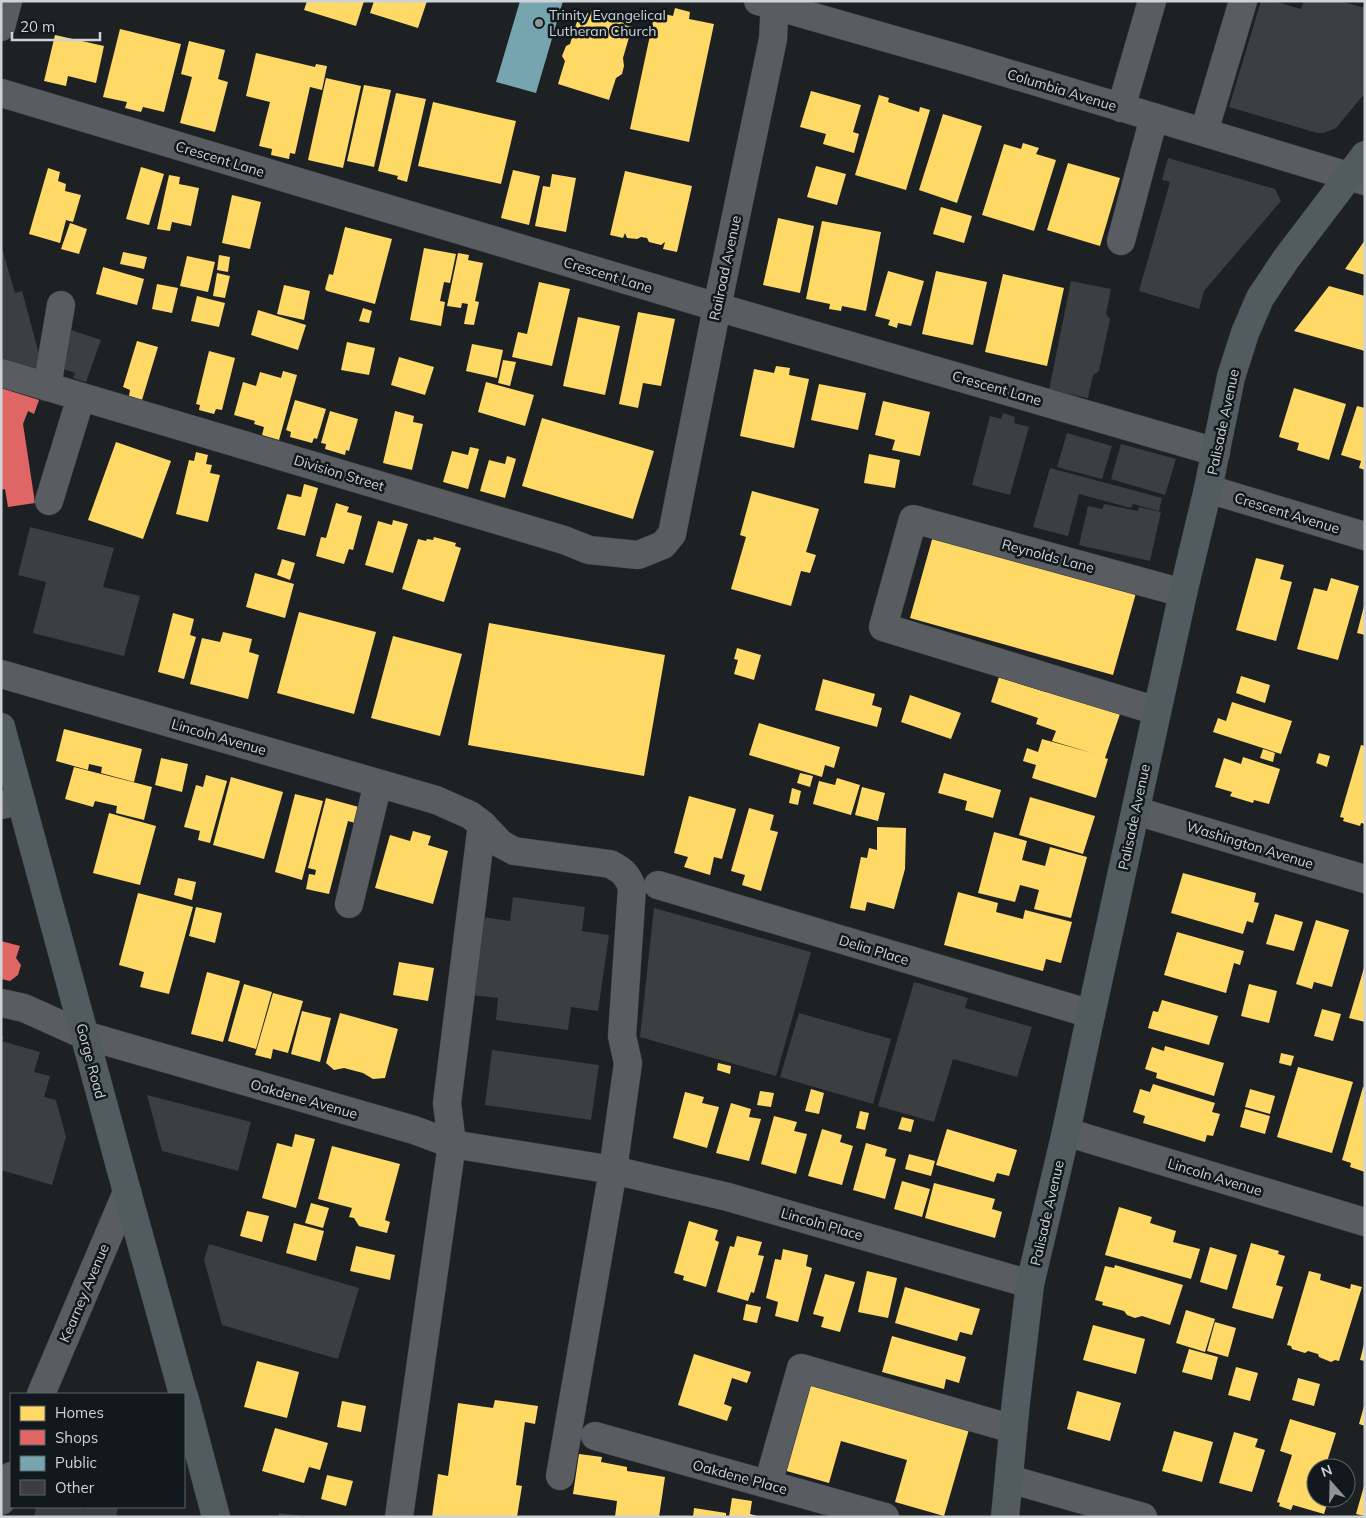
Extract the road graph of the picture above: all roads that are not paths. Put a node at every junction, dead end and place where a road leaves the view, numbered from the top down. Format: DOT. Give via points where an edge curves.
graph roads {
  1 [pos="8,1"];
  2 [pos="1152,1"];
  3 [pos="1242,1"];
  4 [pos="769,3"];
  5 [pos="1,27"];
  6 [pos="1,94"];
  7 [pos="1120,108"];
  8 [pos="1154,118"];
  9 [pos="1204,132"];
  10 [pos="1359,170"];
  11 [pos="1121,241"];
  12 [pos="61,305"];
  13 [pos="717,307"];
  14 [pos="1,373"];
  15 [pos="47,387"];
  16 [pos="81,397"];
  17 [pos="1216,452"];
  18 [pos="1208,489"];
  19 [pos="49,501"];
  20 [pos="672,534"];
  21 [pos="1365,536"];
  22 [pos="1183,593"];
  23 [pos="1,674"];
  24 [pos="1158,711"];
  25 [pos="1,727"];
  26 [pos="378,783"];
  27 [pos="11,803"];
  28 [pos="1136,811"];
  29 [pos="482,824"];
  30 [pos="1365,879"];
  31 [pos="658,885"];
  32 [pos="349,904"];
  33 [pos="1,1003"];
  34 [pos="1090,1014"];
  35 [pos="84,1035"];
  36 [pos="1066,1132"];
  37 [pos="452,1144"];
  38 [pos="613,1170"];
  39 [pos="126,1192"];
  40 [pos="1365,1222"];
  41 [pos="1030,1284"];
  42 [pos="41,1393"];
  43 [pos="183,1393"];
  44 [pos="185,1399"];
  45 [pos="1013,1429"];
  46 [pos="595,1436"];
  47 [pos="560,1476"];
  48 [pos="10,1479"];
  49 [pos="1009,1479"];
  50 [pos="768,1484"];
  51 [pos="1,1502"];
  52 [pos="216,1517"];
  53 [pos="399,1517"];
  54 [pos="885,1517"];
  55 [pos="1005,1517"];
  56 [pos="1144,1517"];
  1 -- 5 [label="street"];
  2 -- 7 [label="street"];
  3 -- 9 [label="street"];
  4 -- 7 [label="street, Columbia Avenue"];
  4 -- 13 [label="street, Railroad Avenue" via="773,39"];
  6 -- 13 [label="street, Crescent Lane"];
  7 -- 8 [label="street, Columbia Avenue"];
  8 -- 9 [label="street, Columbia Avenue"];
  8 -- 11 [label="street"];
  9 -- 10 [label="street, Columbia Avenue"];
  10 -- 17 [label="main road, Palisade Avenue" via="1286,260 1260,298 1244,333 1231,377"];
  12 -- 15 [label="street"];
  13 -- 17 [label="street, Crescent Lane"];
  13 -- 20 [label="street, Railroad Avenue"];
  14 -- 15 [label="street, Division Street"];
  15 -- 16 [label="street, Division Street"];
  16 -- 19 [label="street"];
  16 -- 20 [label="street, Division Street" via="589,550 638,555 664,545"];
  17 -- 18 [label="main road, Palisade Avenue"];
  18 -- 21 [label="street, Crescent Avenue"];
  18 -- 22 [label="main road, Palisade Avenue"];
  22 -- 24 [label="main road, Palisade Avenue"];
  22 -- 24 [label="street, Reynolds Lane" via="913,519 883,627"];
  23 -- 26 [label="street, Lincoln Avenue"];
  24 -- 28 [label="main road, Palisade Avenue"];
  25 -- 27 [label="main road, Gorge Road"];
  26 -- 29 [label="street, Lincoln Avenue" via="436,800"];
  26 -- 32 [label="street"];
  27 -- 35 [label="main road, Gorge Road"];
  28 -- 30 [label="street, Washington Avenue"];
  28 -- 34 [label="main road, Palisade Avenue"];
  29 -- 37 [label="street" via="446,1103"];
  29 -- 38 [label="street, Lincoln Avenue" via="501,844 514,851 610,864 629,878 632,888 622,1036 628,1063"];
  31 -- 34 [label="street, Delia Place"];
  33 -- 35 [label="street, Oakdene Avenue" via="24,1008"];
  34 -- 36 [label="main road, Palisade Avenue"];
  35 -- 37 [label="street, Oakdene Avenue" via="414,1130"];
  35 -- 39 [label="main road, Gorge Road"];
  36 -- 40 [label="street, Lincoln Avenue"];
  36 -- 41 [label="main road, Palisade Avenue"];
  37 -- 38 [label="street, Oakdene Avenue"];
  37 -- 53 [label="street"];
  38 -- 41 [label="street, Lincoln Place" via="728,1197"];
  38 -- 47 [label="street"];
  39 -- 42 [label="street, Kearney Avenue"];
  39 -- 43 [label="main road, Gorge Road"];
  41 -- 45 [label="main road, Palisade Avenue"];
  44 -- 52 [label="main road, Gorge Road"];
  45 -- 49 [label="main road, Palisade Avenue"];
  45 -- 50 [label="street" via="801,1368"];
  46 -- 50 [label="street, Oakdene Place"];
  48 -- 51 [label="street"];
  49 -- 55 [label="main road, Palisade Avenue"];
  49 -- 56 [label="street"];
  50 -- 54 [label="street, Oakdene Place"];
}
